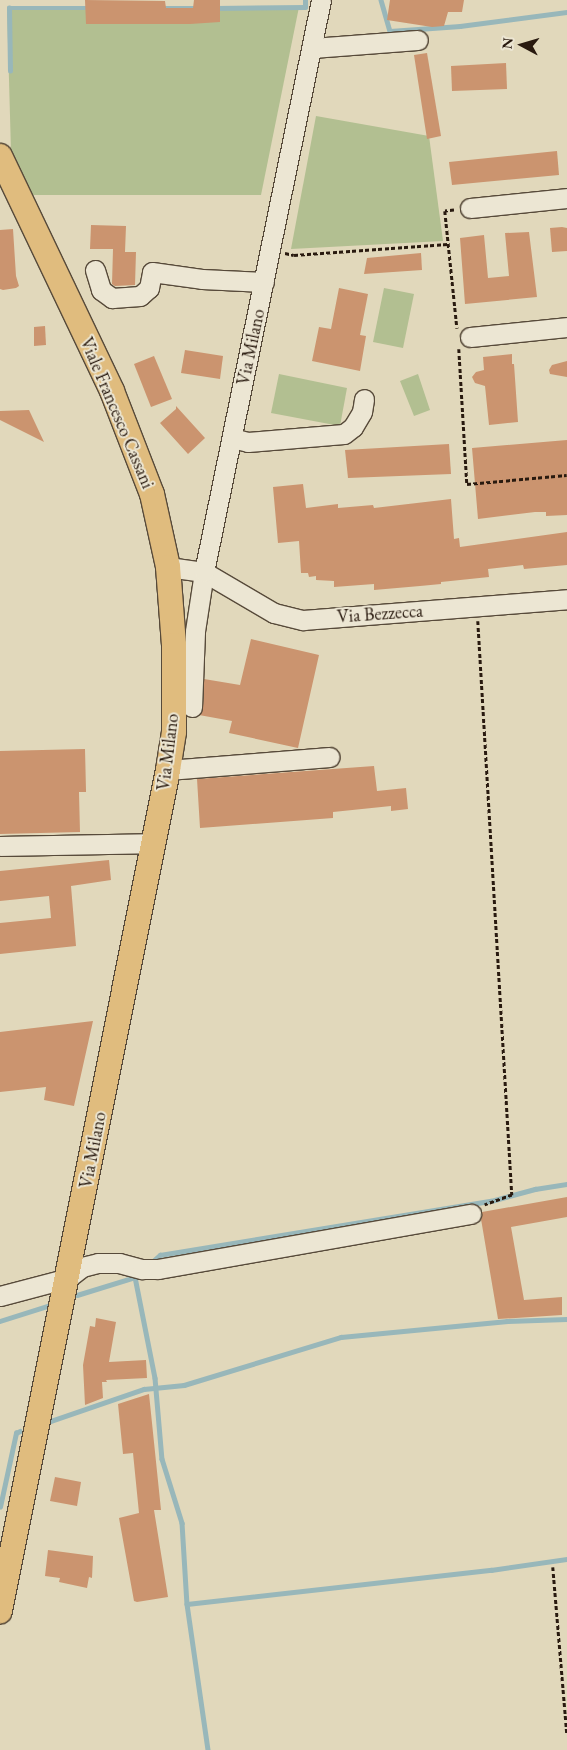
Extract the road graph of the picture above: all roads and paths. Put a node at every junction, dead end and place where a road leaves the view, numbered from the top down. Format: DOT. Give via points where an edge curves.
graph roads {
  1 [pos="321,0"];
  2 [pos="418,40"];
  3 [pos="312,48"];
  4 [pos="0,156"];
  5 [pos="567,198"];
  6 [pos="470,208"];
  7 [pos="448,244"];
  8 [pos="270,250"];
  9 [pos="95,270"];
  10 [pos="264,282"];
  11 [pos="567,327"];
  12 [pos="462,340"];
  13 [pos="364,399"];
  14 [pos="232,438"];
  15 [pos="567,475"];
  16 [pos="168,567"];
  17 [pos="204,572"];
  18 [pos="567,598"];
  19 [pos="474,607"];
  20 [pos="174,686"];
  21 [pos="192,707"];
  22 [pos="329,757"];
  23 [pos="168,770"];
  24 [pos="153,843"];
  25 [pos="0,846"];
  26 [pos="471,1214"];
  27 [pos="68,1278"];
  28 [pos="0,1296"];
  29 [pos="554,1567"];
  30 [pos="0,1611"];
  31 [pos="567,1734"];
  1 -- 3 [label="street, Via Milano"];
  2 -- 3 [label="street"];
  3 -- 8 [label="street, Via Milano"];
  4 -- 16 [label="main road, Viale Francesco Cassani" via="131,436 152,494"];
  5 -- 6 [label="street"];
  6 -- 7 [label="path" via="445,211"];
  7 -- 8 [label="path" via="294,255"];
  7 -- 12 [label="path"];
  8 -- 10 [label="street, Via Milano"];
  9 -- 10 [label="street, Via Milano" via="102,290 112,298 140,296 149,288 152,272 202,279"];
  10 -- 14 [label="street, Via Milano"];
  11 -- 12 [label="street"];
  12 -- 15 [label="path" via="467,484"];
  13 -- 14 [label="street" via="354,427 344,434 248,442"];
  14 -- 17 [label="street, Via Milano"];
  16 -- 17 [label="street"];
  16 -- 20 [label="main road, Viale Francesco Cassani"];
  17 -- 19 [label="street, Via Bezzecca" via="274,613 303,620"];
  17 -- 21 [label="street, Via Milano" via="196,630"];
  18 -- 19 [label="street, Via Bezzecca"];
  19 -- 26 [label="path" via="479,627 512,1195 489,1202"];
  20 -- 23 [label="main road, Via Milano" via="174,732"];
  22 -- 23 [label="street"];
  23 -- 24 [label="main road, Via Milano"];
  24 -- 25 [label="street"];
  24 -- 27 [label="main road, Via Milano"];
  26 -- 27 [label="street" via="158,1269 98,1263 82,1267"];
  27 -- 28 [label="street"];
  27 -- 30 [label="main road, Via Milano"];
  29 -- 31 [label="path"];
}
